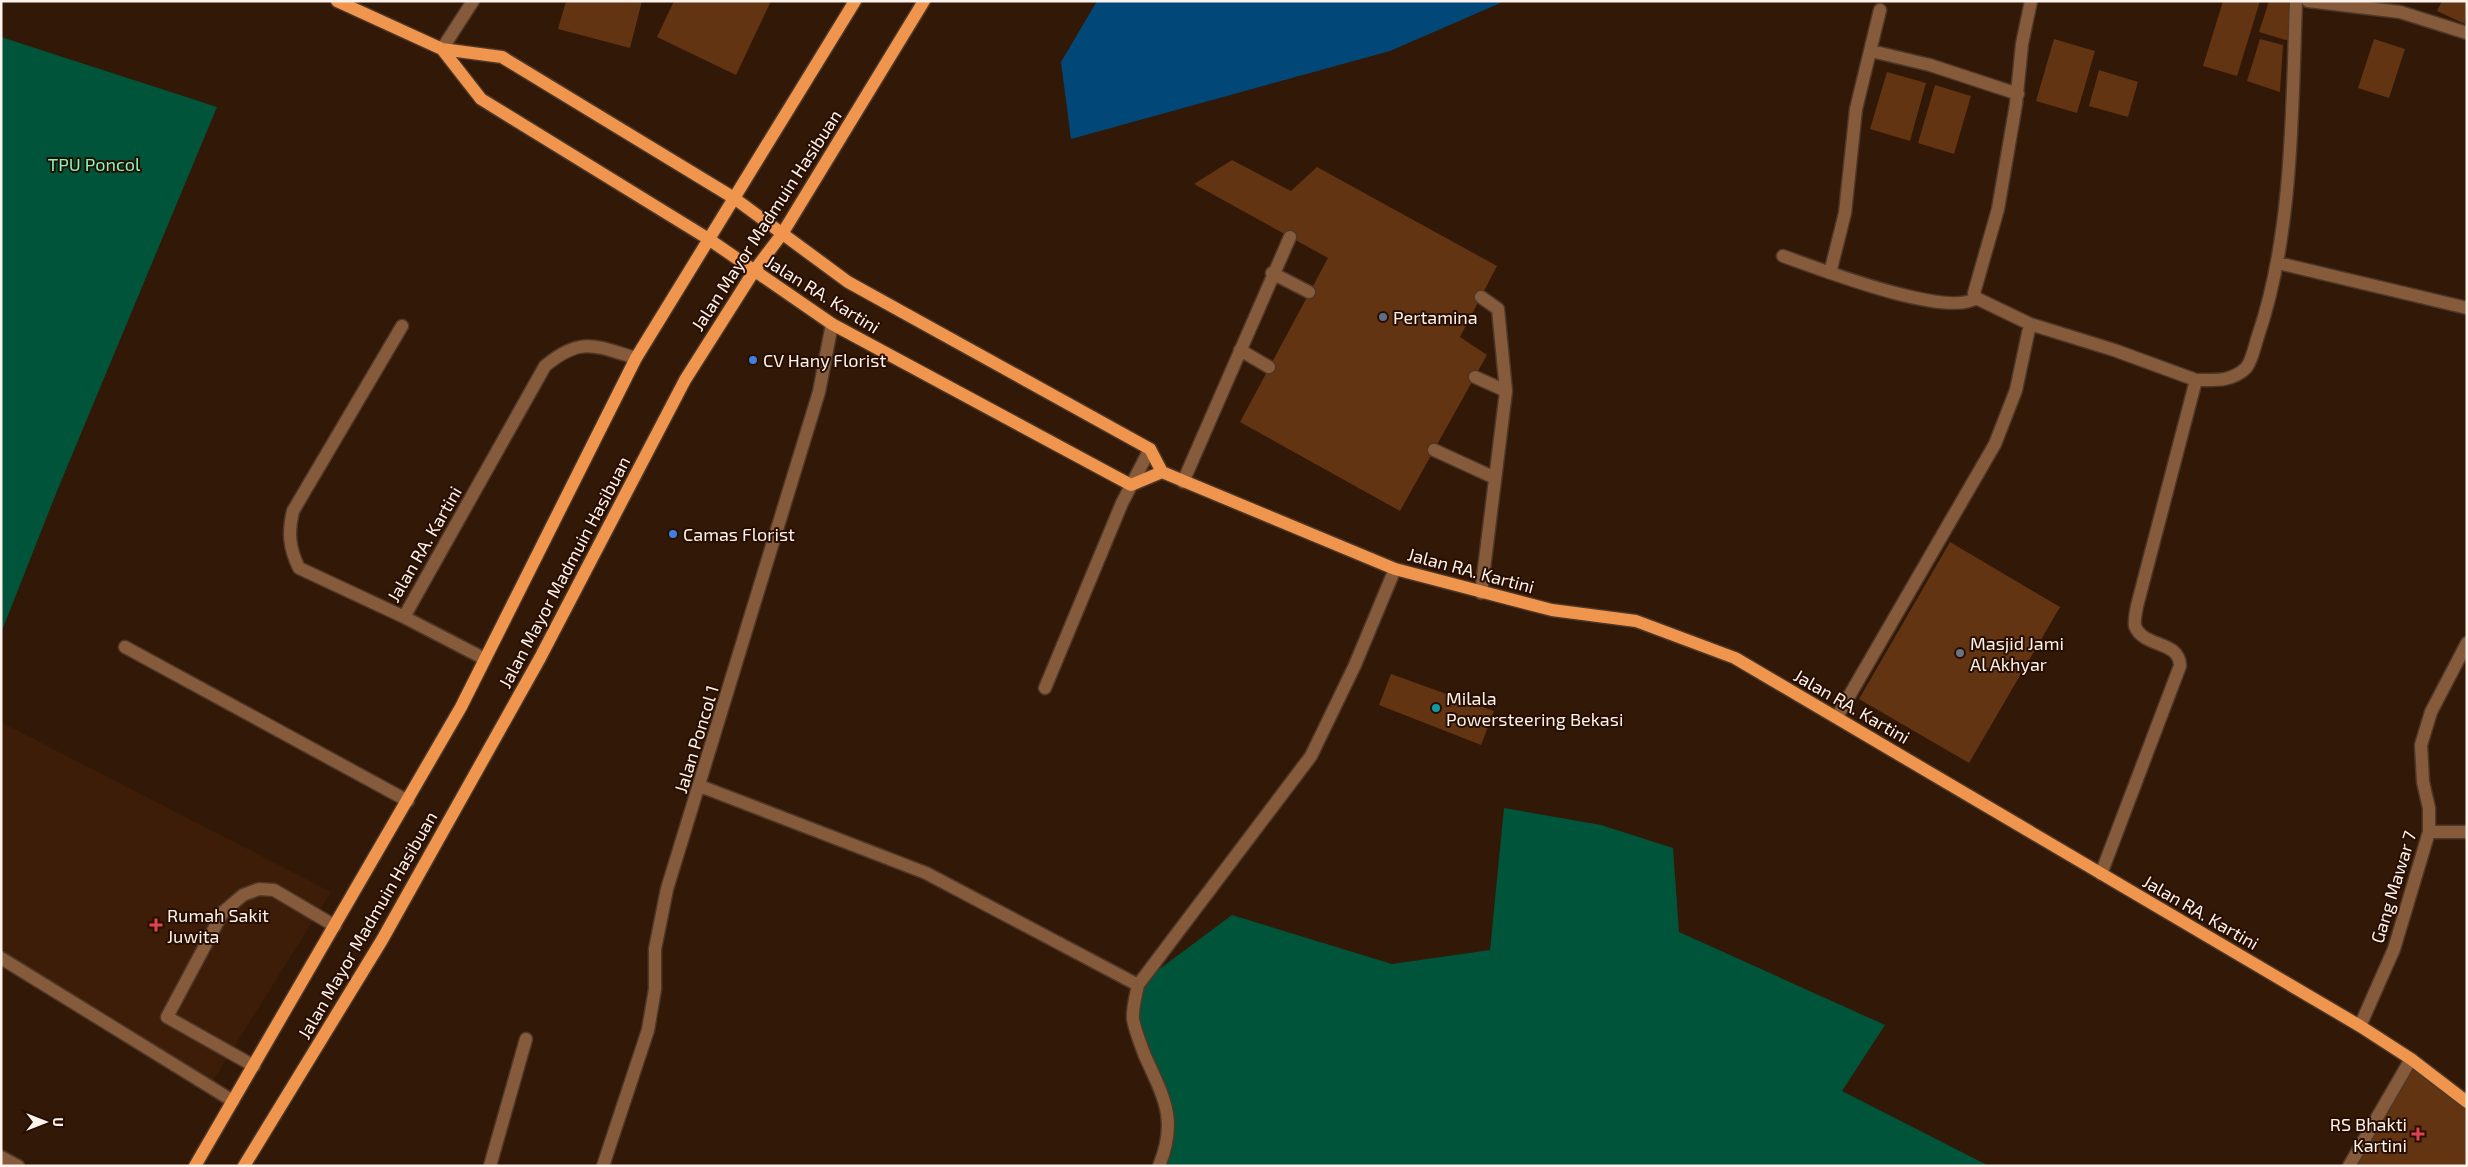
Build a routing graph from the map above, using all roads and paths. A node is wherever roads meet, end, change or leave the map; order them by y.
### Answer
1 (336, 1) edge
2 (473, 1) edge
3 (854, 1) edge
4 (924, 1) edge
5 (2031, 1) edge
6 (2296, 1) edge
7 (2308, 1) edge
8 (1880, 10) dead end
9 (2467, 33) edge
10 (442, 49) junction
11 (1871, 51) junction
12 (2018, 94) junction
13 (734, 198) junction
14 (782, 234) junction
15 (1290, 237) dead end
16 (707, 238) junction
17 (1784, 256) dead end
18 (2278, 263) junction
19 (754, 271) junction
20 (1272, 272) junction
21 (1830, 273) junction
22 (1309, 292) dead end
23 (1481, 297) dead end
24 (1976, 298) junction
25 (2467, 308) edge
26 (832, 324) junction
27 (2030, 324) junction
28 (402, 326) dead end
29 (1240, 350) junction
30 (636, 358) junction
31 (1269, 366) dead end
32 (1475, 377) dead end
33 (2196, 380) junction
34 (1506, 391) junction
35 (1150, 449) junction
36 (1434, 450) dead end
37 (1162, 472) junction
38 (1495, 478) junction
39 (1183, 482) junction
40 (1131, 485) junction
41 (1395, 569) junction
42 (1481, 593) junction
43 (404, 617) junction
44 (2467, 643) edge
45 (125, 647) dead end
46 (486, 659) junction
47 (1045, 688) dead end
48 (1837, 717) junction
49 (700, 786) junction
50 (408, 801) junction
51 (2429, 832) junction
52 (2467, 832) edge
53 (2101, 874) junction
54 (335, 926) junction
55 (1, 958) edge
56 (1138, 985) junction
57 (2360, 1026) junction
58 (526, 1039) dead end
59 (2411, 1059) junction
60 (254, 1066) junction
61 (233, 1101) junction
62 (2467, 1102) edge
63 (1, 1157) edge
64 (18, 1166) edge
65 (195, 1166) edge
66 (244, 1166) edge
67 (490, 1166) edge
68 (603, 1166) edge
69 (1159, 1166) edge
70 (2349, 1166) edge

1 - 10 main road, Jalan RA. Kartini
2 - 10 street
3 - 13 main road, Jalan Mayor Madmuin Hasibuan
4 - 14 main road, Jalan Mayor Madmuin Hasibuan
5 - 12 street
6 - 18 street
7 - 9 street
8 - 11 street
10 - 13 main road, Jalan RA. Kartini
10 - 16 main road, Jalan RA. Kartini
11 - 12 street
11 - 21 street
12 - 24 street
13 - 14 main road, Jalan RA. Kartini
13 - 16 main road, Jalan Mayor Madmuin Hasibuan
14 - 19 main road, Jalan Mayor Madmuin Hasibuan
14 - 35 main road, Jalan RA. Kartini
15 - 20 street
16 - 19 main road, Jalan RA. Kartini
16 - 30 main road, Jalan Mayor Madmuin Hasibuan
17 - 21 street
18 - 25 street
18 - 33 street
19 - 26 main road, Jalan RA. Kartini
19 - 66 main road, Jalan Mayor Madmuin Hasibuan
20 - 22 street
20 - 29 street
21 - 24 street
23 - 34 street
24 - 27 street
26 - 40 main road, Jalan RA. Kartini
26 - 49 street, Jalan Poncol 1
27 - 33 street
27 - 48 street
28 - 43 street, Jalan RA. Kartini
29 - 31 street
29 - 39 street
30 - 43 street, Jalan RA. Kartini
30 - 46 main road, Jalan Mayor Madmuin Hasibuan
32 - 34 street
33 - 53 street
34 - 38 street
35 - 37 main road
35 - 40 street
36 - 38 street
37 - 39 main road, Jalan RA. Kartini
37 - 40 main road
38 - 42 street
39 - 41 main road, Jalan RA. Kartini
40 - 47 street
41 - 42 main road, Jalan RA. Kartini
41 - 56 street
42 - 48 main road, Jalan RA. Kartini
43 - 46 street
44 - 51 street, Gang Mawar 7
45 - 50 street
46 - 50 main road, Jalan Mayor Madmuin Hasibuan
48 - 53 main road, Jalan RA. Kartini
49 - 56 street
49 - 68 street, Jalan Poncol 1
50 - 54 main road, Jalan Mayor Madmuin Hasibuan
51 - 52 street
51 - 57 street, Gang Mawar 7
53 - 57 main road, Jalan RA. Kartini
54 - 60 main road, Jalan Mayor Madmuin Hasibuan
54 - 60 street
55 - 61 street
56 - 69 street
57 - 59 main road, Jalan RA. Kartini
58 - 67 street
59 - 62 main road, Jalan RA. Kartini
59 - 70 street
60 - 61 main road, Jalan Mayor Madmuin Hasibuan
61 - 65 main road, Jalan Mayor Madmuin Hasibuan
63 - 64 street

